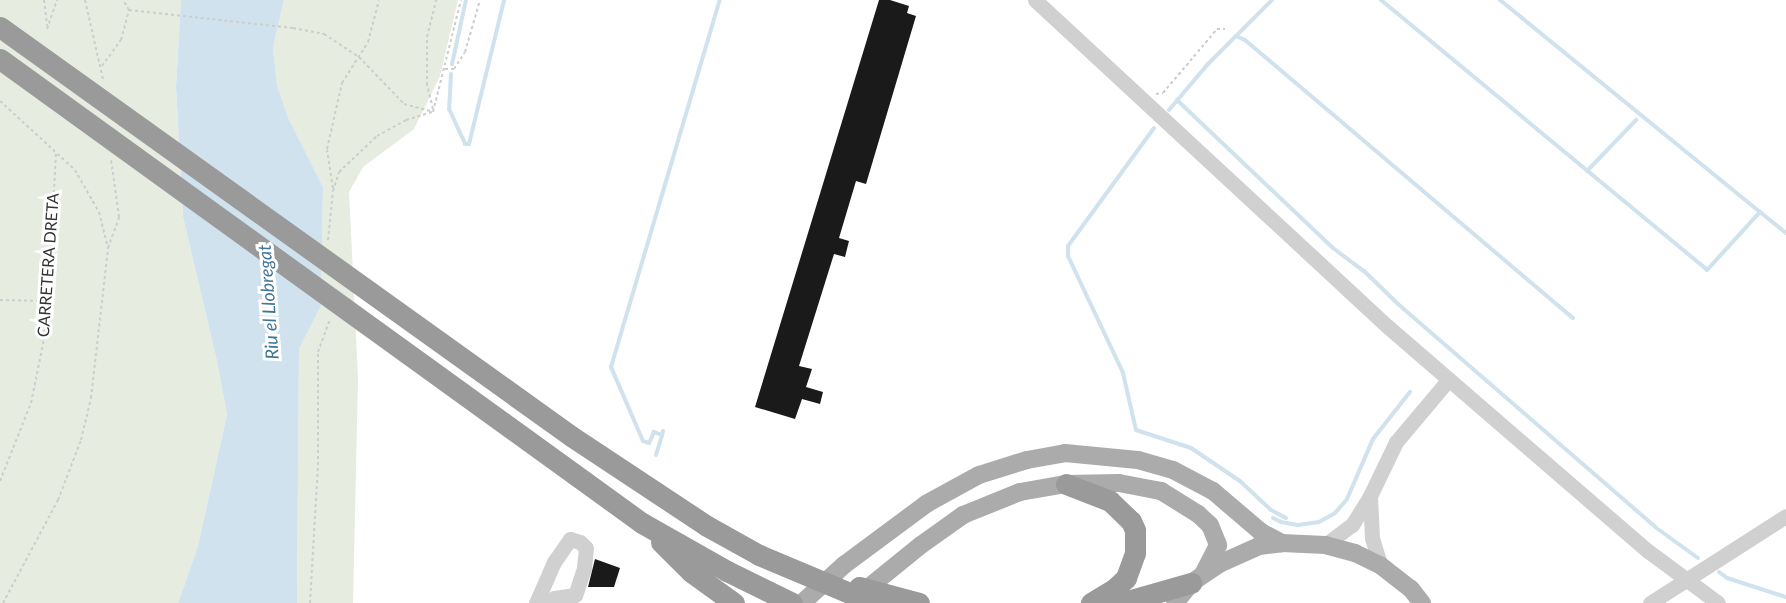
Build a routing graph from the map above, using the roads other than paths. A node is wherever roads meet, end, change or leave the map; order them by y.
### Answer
1 (1035, 0) edge
2 (0, 27) edge
3 (0, 59) edge
4 (0, 66) edge
5 (34, 84) junction
6 (1449, 379) junction
7 (1066, 484) junction
8 (1370, 496) junction
9 (1786, 516) edge
10 (642, 522) junction
11 (1282, 543) junction
12 (1325, 545) junction
13 (1380, 566) junction
14 (1197, 579) junction
15 (1686, 579) junction
16 (875, 600) edge
17 (536, 603) edge
18 (550, 603) edge
19 (734, 603) edge
20 (794, 603) edge
21 (850, 603) edge
22 (919, 603) edge
23 (1091, 603) edge
24 (1120, 603) edge
25 (1175, 603) edge
26 (1422, 603) edge
27 (1650, 603) edge
28 (1718, 603) edge

1 - 6 street
2 - 16 highway
3 - 5 highway
4 - 5 highway
5 - 10 highway
6 - 8 street
6 - 15 street
7 - 14 main road
7 - 21 main road
7 - 23 highway
8 - 12 street
8 - 13 street
9 - 15 street
10 - 19 highway
10 - 20 highway
11 - 12 main road
11 - 14 main road
11 - 20 main road
12 - 13 main road
13 - 26 main road
14 - 24 highway
14 - 25 main road
15 - 27 street
15 - 28 street
16 - 22 highway
17 - 18 street

